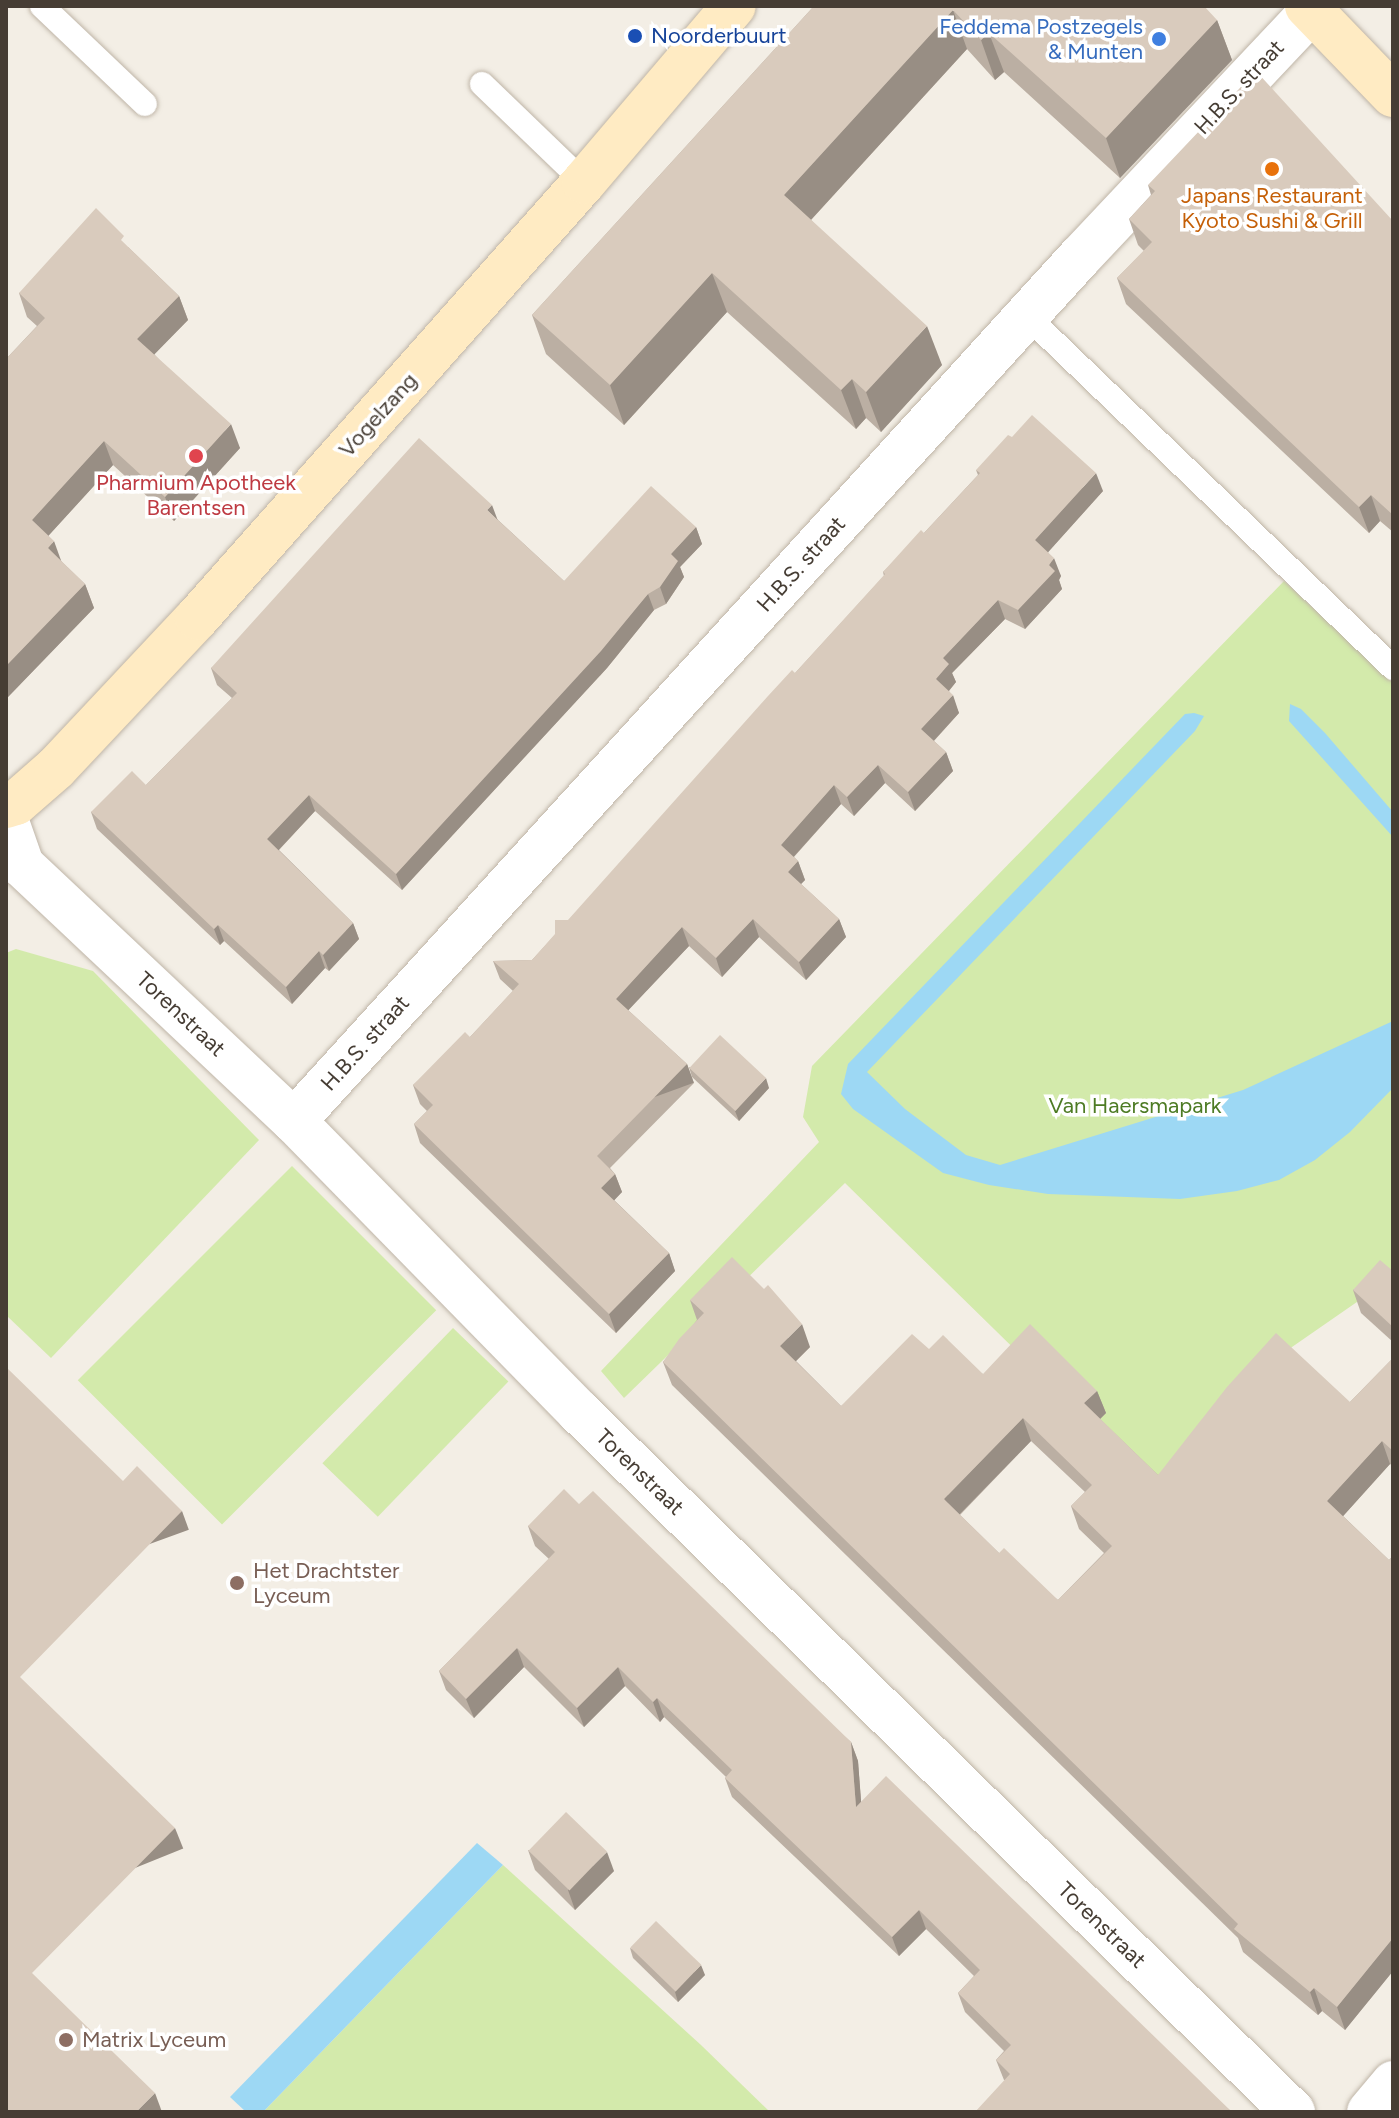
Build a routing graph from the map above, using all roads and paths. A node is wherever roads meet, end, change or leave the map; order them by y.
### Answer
1 (42, 6) edge
2 (734, 6) edge
3 (1310, 9) edge
4 (482, 84) dead end
5 (1393, 95) edge
6 (145, 104) dead end
7 (584, 182) junction
8 (1027, 316) junction
9 (1393, 668) edge
10 (6, 806) edge
11 (6, 819) edge
12 (14, 873) edge
13 (294, 1121) junction
14 (1393, 2083) edge
15 (1293, 2112) edge
16 (1369, 2112) edge

1 - 6 lane
2 - 7 street, Vogelzang
3 - 5 street
3 - 8 street, H.B.S. straat
4 - 7 lane
7 - 10 street, Vogelzang
8 - 9 lane
8 - 13 street, H.B.S. straat
11 - 12 street, Torenstraat
12 - 13 street, Torenstraat
13 - 15 street, Torenstraat
14 - 16 street

